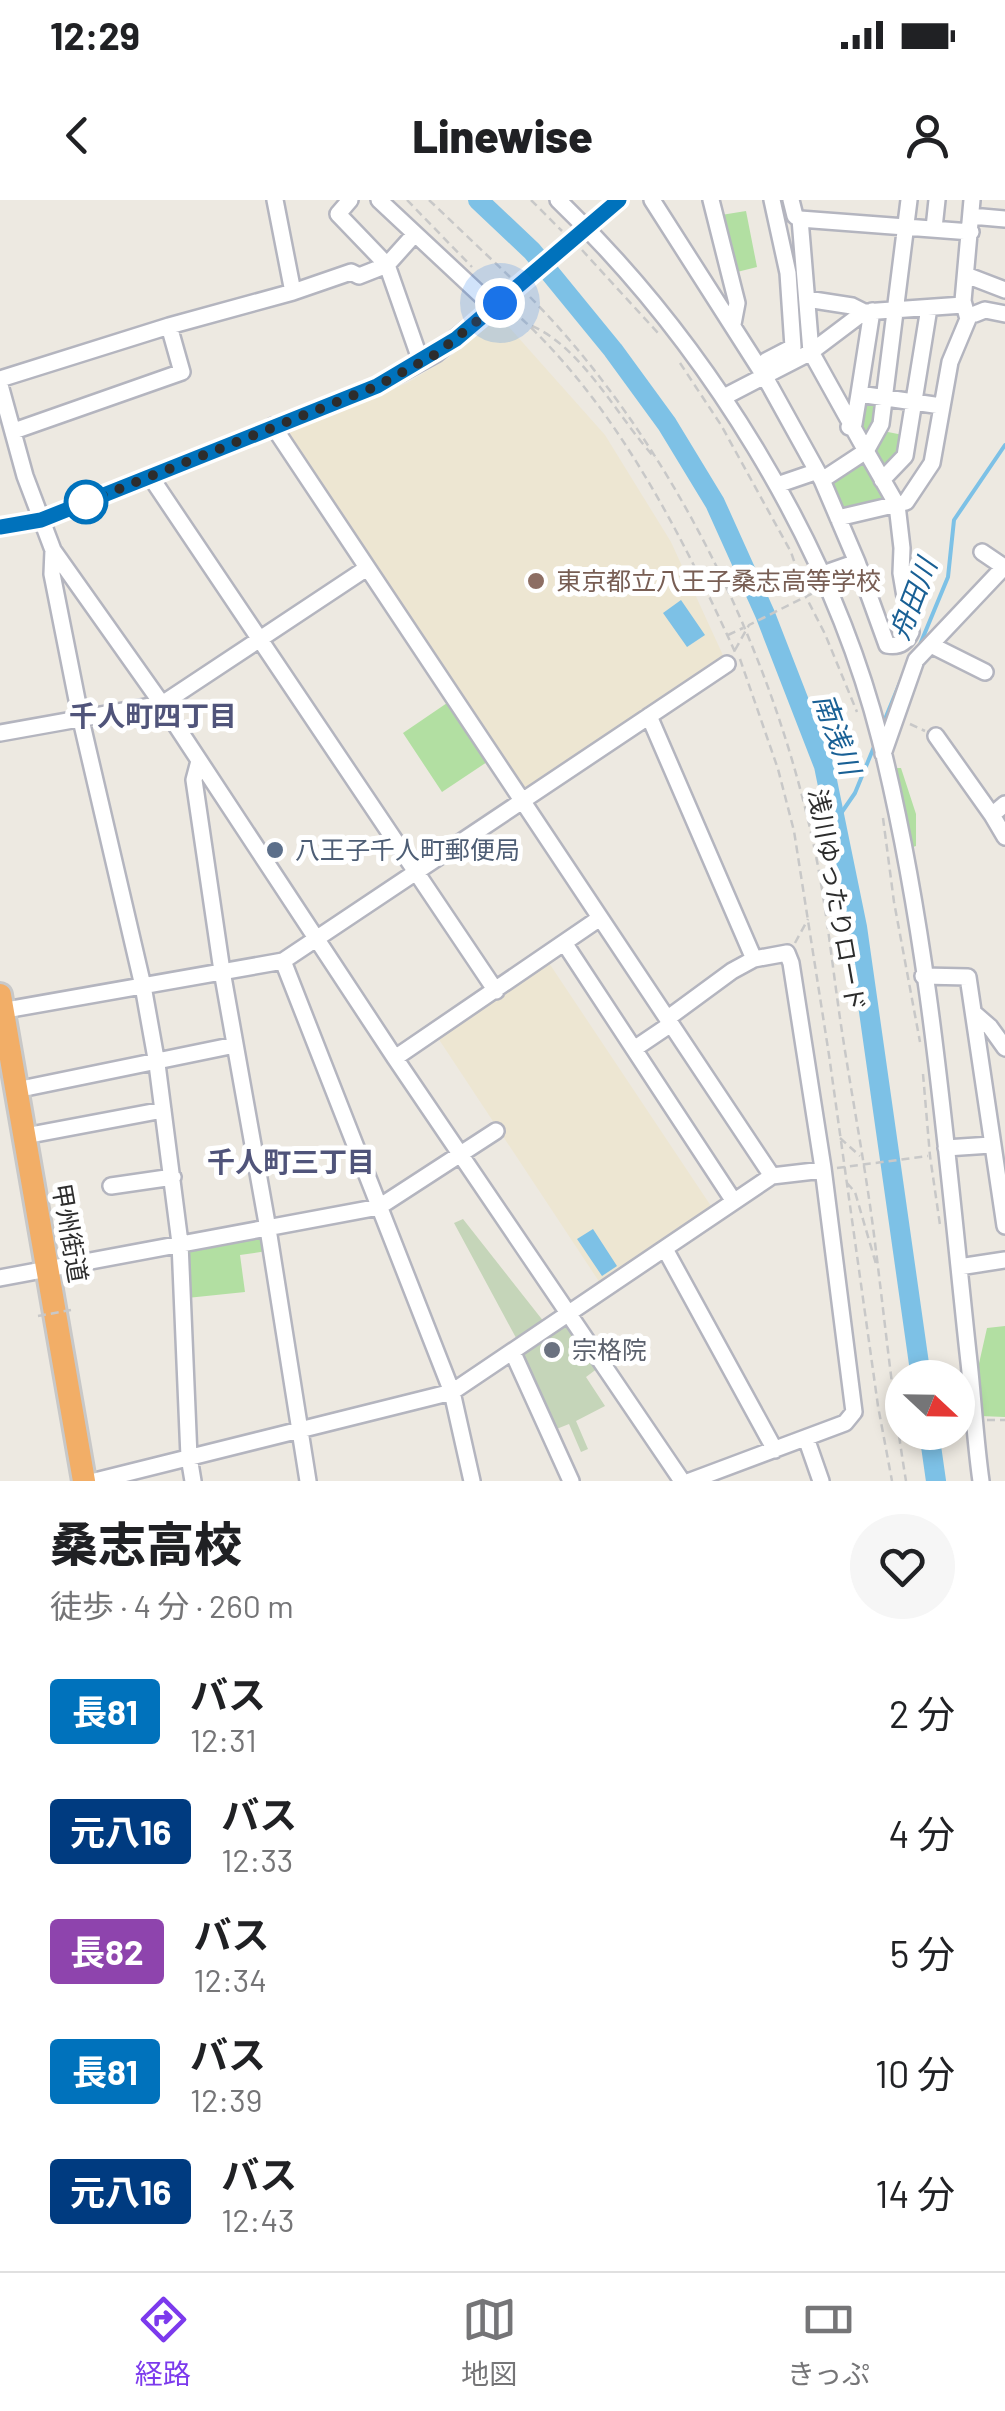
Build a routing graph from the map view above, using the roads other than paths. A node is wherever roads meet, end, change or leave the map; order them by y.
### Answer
1 (274, 200) edge
2 (350, 200) edge
3 (378, 200) edge
4 (558, 200) edge
5 (618, 200) edge
6 (652, 200) edge
7 (711, 200) edge
8 (772, 200) edge
9 (791, 200) edge
10 (909, 200) edge
11 (938, 200) edge
12 (971, 216) edge
13 (800, 219) junction
14 (1005, 219) edge
15 (907, 226) junction
16 (934, 228) junction
17 (575, 234) junction
18 (414, 236) junction
19 (386, 265) junction
20 (966, 275) junction
21 (1005, 290) edge
22 (293, 292) junction
23 (509, 294) junction
24 (807, 298) junction
25 (898, 308) junction
26 (928, 308) junction
27 (969, 310) junction
28 (868, 312) junction
29 (1005, 314) edge
30 (732, 324) junction
31 (169, 326) junction
32 (811, 352) junction
33 (421, 362) junction
34 (764, 374) junction
35 (0, 382) edge
36 (859, 394) junction
37 (724, 397) junction
38 (885, 398) junction
39 (913, 402) junction
40 (941, 406) junction
41 (273, 426) junction
42 (850, 427) junction
43 (14, 430) junction
44 (866, 451) junction
45 (150, 476) junction
46 (818, 476) junction
47 (882, 480) junction
48 (777, 485) junction
49 (897, 505) junction
50 (838, 518) junction
51 (41, 520) junction
52 (0, 527) edge
53 (53, 550) junction
54 (982, 552) dead end
55 (856, 562) junction
56 (1005, 566) edge
57 (367, 568) junction
58 (820, 576) junction
59 (262, 640) junction
60 (931, 645) junction
61 (731, 658) road end
62 (977, 674) dead end
63 (162, 704) junction
64 (648, 716) junction
65 (81, 720) junction
66 (0, 733) edge
67 (936, 736) road end
68 (882, 749) junction
69 (200, 761) junction
70 (520, 801) junction
71 (998, 809) edge
72 (1005, 837) edge
73 (414, 873) junction
74 (600, 918) junction
75 (318, 938) junction
76 (564, 944) junction
77 (754, 959) junction
78 (283, 961) junction
79 (222, 971) junction
80 (923, 976) junction
81 (143, 986) junction
82 (496, 990) junction
83 (1, 1006) edge
84 (975, 1014) junction
85 (670, 1021) junction
86 (236, 1045) junction
87 (1005, 1048) edge
88 (634, 1049) junction
89 (395, 1058) junction
90 (157, 1064) junction
91 (16, 1090) junction
92 (163, 1110) junction
93 (496, 1131) dead end
94 (25, 1136) junction
95 (946, 1148) junction
96 (996, 1153) edge
97 (460, 1155) junction
98 (823, 1170) junction
99 (772, 1176) junction
100 (172, 1177) junction
101 (111, 1186) dead end
102 (733, 1200) junction
103 (379, 1206) junction
104 (1005, 1226) edge
105 (268, 1229) junction
106 (180, 1243) junction
107 (665, 1249) junction
108 (1005, 1260) edge
109 (959, 1267) junction
110 (49, 1269) junction
111 (0, 1278) edge
112 (568, 1312) junction
113 (513, 1353) junction
114 (452, 1392) junction
115 (299, 1430) junction
116 (806, 1438) junction
117 (775, 1450) junction
118 (188, 1457) junction
119 (84, 1481) edge
120 (95, 1481) edge
121 (193, 1481) edge
122 (308, 1481) edge
123 (472, 1481) edge
124 (571, 1481) edge
125 (682, 1481) edge
126 (690, 1481) edge
127 (821, 1481) edge
128 (981, 1481) edge

1 - 22 street
2 - 19 street
3 - 18 street
4 - 17 street
5 - 17 street
6 - 30 street
7 - 30 street
8 - 34 street
9 - 13 street
10 - 15 street
11 - 16 street
12 - 14 street
12 - 16 street
12 - 20 street
13 - 15 street
13 - 24 street
15 - 16 street
15 - 25 street
17 - 23 street, bridge
17 - 37 street
18 - 19 street
18 - 23 street
19 - 22 street
19 - 33 street
20 - 21 street
20 - 27 street
22 - 31 street
23 - 33 street
24 - 28 street
24 - 32 street
25 - 26 street
25 - 28 street
25 - 38 street
26 - 27 street
26 - 39 street
27 - 29 street
27 - 40 street
28 - 32 street
28 - 36 street
30 - 34 street
31 - 35 street
31 - 43 street
32 - 34 street
32 - 42 street
33 - 41 street
34 - 37 street
34 - 46 street
35 - 43 street
36 - 38 street
36 - 42 street
37 - 48 street
38 - 39 street
38 - 44 street
39 - 40 street
39 - 47 street
40 - 49 street
41 - 45 street
41 - 57 street
42 - 44 street
43 - 51 street
44 - 46 street
44 - 47 street
45 - 51 street
45 - 59 street
46 - 48 street
46 - 50 street
47 - 49 street
48 - 58 street
49 - 50 street
49 - 55 street
50 - 55 street
51 - 52 street
51 - 53 street
53 - 63 street
53 - 65 street
54 - 56 street
55 - 58 street
56 - 60 street
57 - 59 street
57 - 70 street
58 - 68 street
59 - 63 street
59 - 73 street
60 - 62 street
60 - 68 street
61 - 64 street
63 - 65 street
63 - 69 street
64 - 70 street
64 - 77 street
65 - 66 street
65 - 81 street
67 - 71 street
68 - 80 street
69 - 75 street
69 - 79 street
70 - 73 street
70 - 74 street
71 - 72 street
73 - 75 street
73 - 82 street
74 - 76 street
74 - 85 street
75 - 78 street
75 - 89 street
76 - 82 street
76 - 88 street
77 - 85 street
77 - 98 street
78 - 79 street
78 - 103 street
79 - 81 street
79 - 86 street
80 - 84 street
80 - 95 street
81 - 83 street
81 - 90 street
82 - 89 street
83 - 91 highway, 甲州街道
84 - 87 street
84 - 96 street
85 - 88 street
85 - 99 street
86 - 90 street
86 - 105 street
88 - 102 street
89 - 97 street
90 - 91 street
90 - 92 street
91 - 94 highway, 甲州街道
92 - 94 street
92 - 100 street
93 - 97 street
94 - 110 highway, 甲州街道
95 - 96 street
95 - 109 street
96 - 104 street
97 - 103 street
97 - 112 street
98 - 99 street
98 - 116 street
99 - 102 street
100 - 101 street
100 - 106 street
102 - 107 street
103 - 105 street
103 - 114 street
105 - 106 street
105 - 115 street
106 - 110 street
106 - 118 street
107 - 112 street
107 - 117 street
108 - 109 street
109 - 128 street
110 - 111 street
110 - 119 highway, 甲州街道
112 - 113 street
112 - 125 street
113 - 114 street
113 - 124 street
114 - 115 street
114 - 123 street
115 - 118 street
115 - 122 street
116 - 117 street
116 - 127 street
117 - 126 street
118 - 120 street
118 - 121 street

